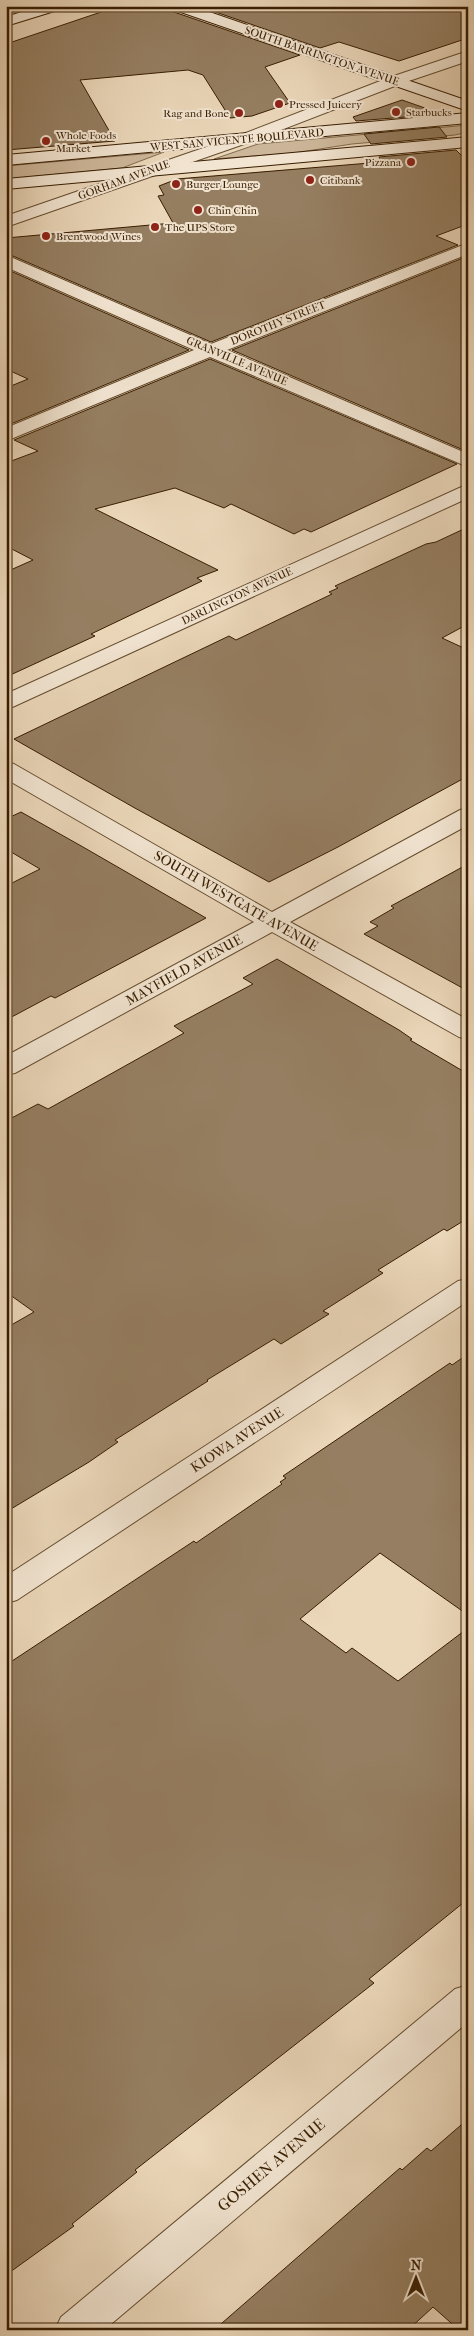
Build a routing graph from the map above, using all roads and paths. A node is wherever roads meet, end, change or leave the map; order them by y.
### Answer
1 (56, 6) edge
2 (177, 6) edge
3 (6, 22) edge
4 (468, 56) edge
5 (394, 81) junction
6 (468, 106) edge
7 (468, 118) edge
8 (468, 135) edge
9 (244, 139) junction
10 (468, 142) edge
11 (6, 160) edge
12 (267, 161) junction
13 (145, 172) junction
14 (6, 184) edge
15 (6, 222) edge
16 (468, 248) edge
17 (6, 260) edge
18 (211, 350) junction
19 (6, 435) edge
20 (468, 461) edge
21 (468, 490) edge
22 (6, 703) edge
23 (6, 769) edge
24 (468, 815) edge
25 (272, 922) junction
26 (468, 1031) edge
27 (6, 1067) edge
28 (468, 1288) edge
29 (6, 1592) edge
30 (468, 2000) edge
31 (75, 2330) edge

1 - 3 street
2 - 5 street, SOUTH BARRINGTON AVENUE
4 - 5 street, GORHAM AVENUE
5 - 6 street, SOUTH BARRINGTON AVENUE
5 - 9 street, GORHAM AVENUE
7 - 9 street, WEST SAN VICENTE BOULEVARD
8 - 12 street
9 - 11 street, WEST SAN VICENTE BOULEVARD
9 - 13 street, GORHAM AVENUE
10 - 12 street, WEST SAN VICENTE BOULEVARD
12 - 13 street, WEST SAN VICENTE BOULEVARD
13 - 14 street, WEST SAN VICENTE BOULEVARD
13 - 15 street, GORHAM AVENUE
16 - 18 street, DOROTHY STREET
17 - 18 street, GRANVILLE AVENUE
18 - 19 street, DOROTHY STREET
18 - 20 street, GRANVILLE AVENUE
21 - 22 street, DARLINGTON AVENUE
23 - 25 street, SOUTH WESTGATE AVENUE
24 - 25 street, MAYFIELD AVENUE
25 - 26 street, SOUTH WESTGATE AVENUE
25 - 27 street, MAYFIELD AVENUE
28 - 29 street, KIOWA AVENUE
30 - 31 street, GOSHEN AVENUE

